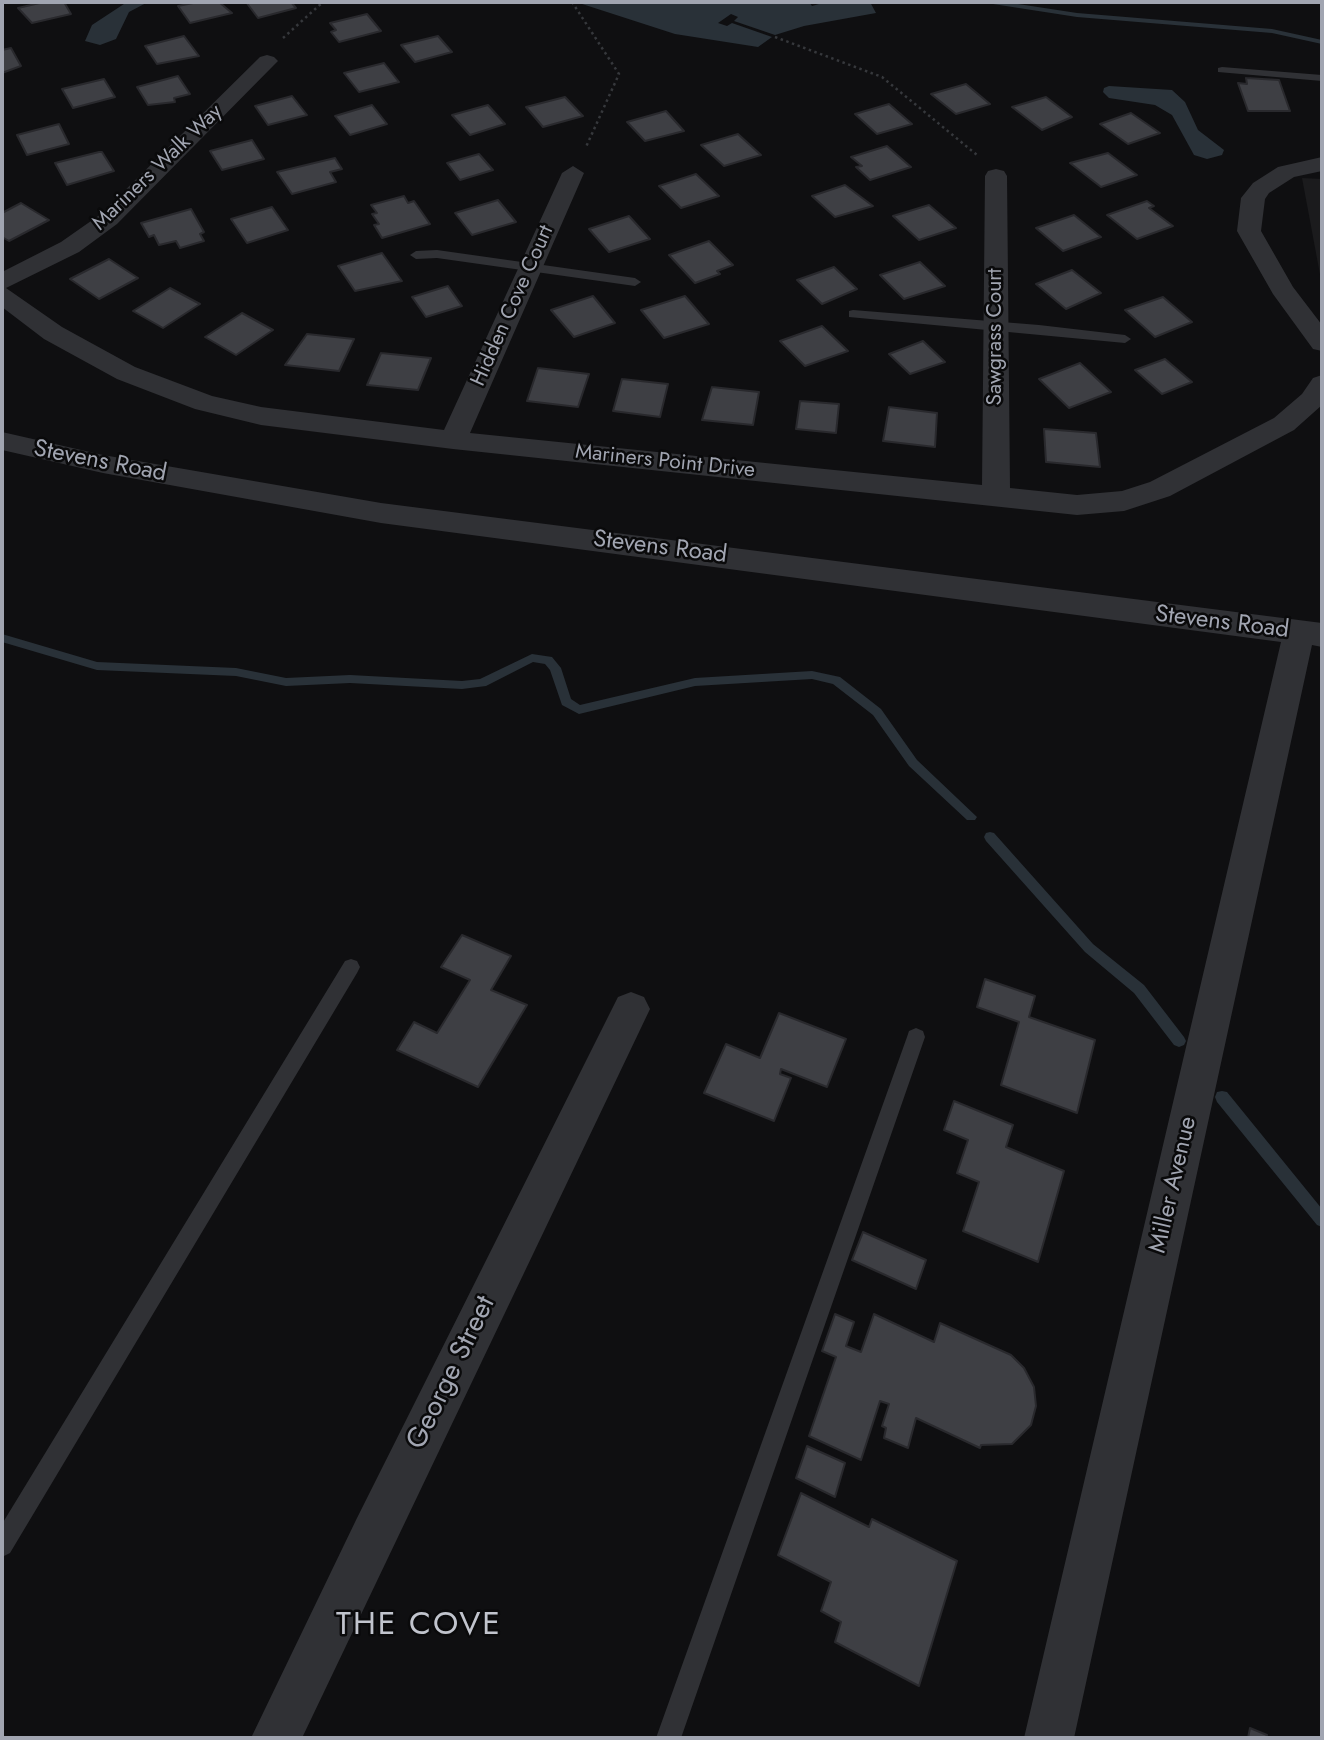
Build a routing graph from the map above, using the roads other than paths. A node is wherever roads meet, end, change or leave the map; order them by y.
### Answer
1 (267, 61) road end
2 (1222, 70) dead end
3 (1322, 78) edge
4 (1322, 164) edge
5 (573, 173) road end
6 (996, 176) road end
7 (416, 255) dead end
8 (530, 267) junction
9 (2, 282) edge
10 (635, 282) dead end
11 (2, 295) edge
12 (853, 313) dead end
13 (996, 325) junction
14 (1125, 340) dead end
15 (1322, 343) edge
16 (1322, 384) edge
17 (453, 440) junction
18 (2, 441) edge
19 (996, 497) junction
20 (1311, 633) edge
21 (351, 967) dead end
22 (631, 1009) dead end
23 (916, 1037) dead end
24 (2, 1545) edge
25 (276, 1738) edge
26 (668, 1738) edge
27 (1049, 1738) edge

1 - 9 street, Mariners Walk Way
2 - 3 lane
4 - 15 street
5 - 8 street, Hidden Cove Court
6 - 13 street, Sawgrass Court
7 - 8 lane
8 - 10 lane
8 - 17 street, Hidden Cove Court
11 - 17 street, Mariners Point Drive
12 - 13 lane
13 - 14 lane
13 - 19 street, Sawgrass Court
16 - 19 street, Mariners Point Drive
17 - 19 street, Mariners Point Drive
18 - 20 street, Stevens Road
20 - 27 street, Miller Avenue
21 - 24 lane
22 - 25 street, George Street
23 - 26 lane

